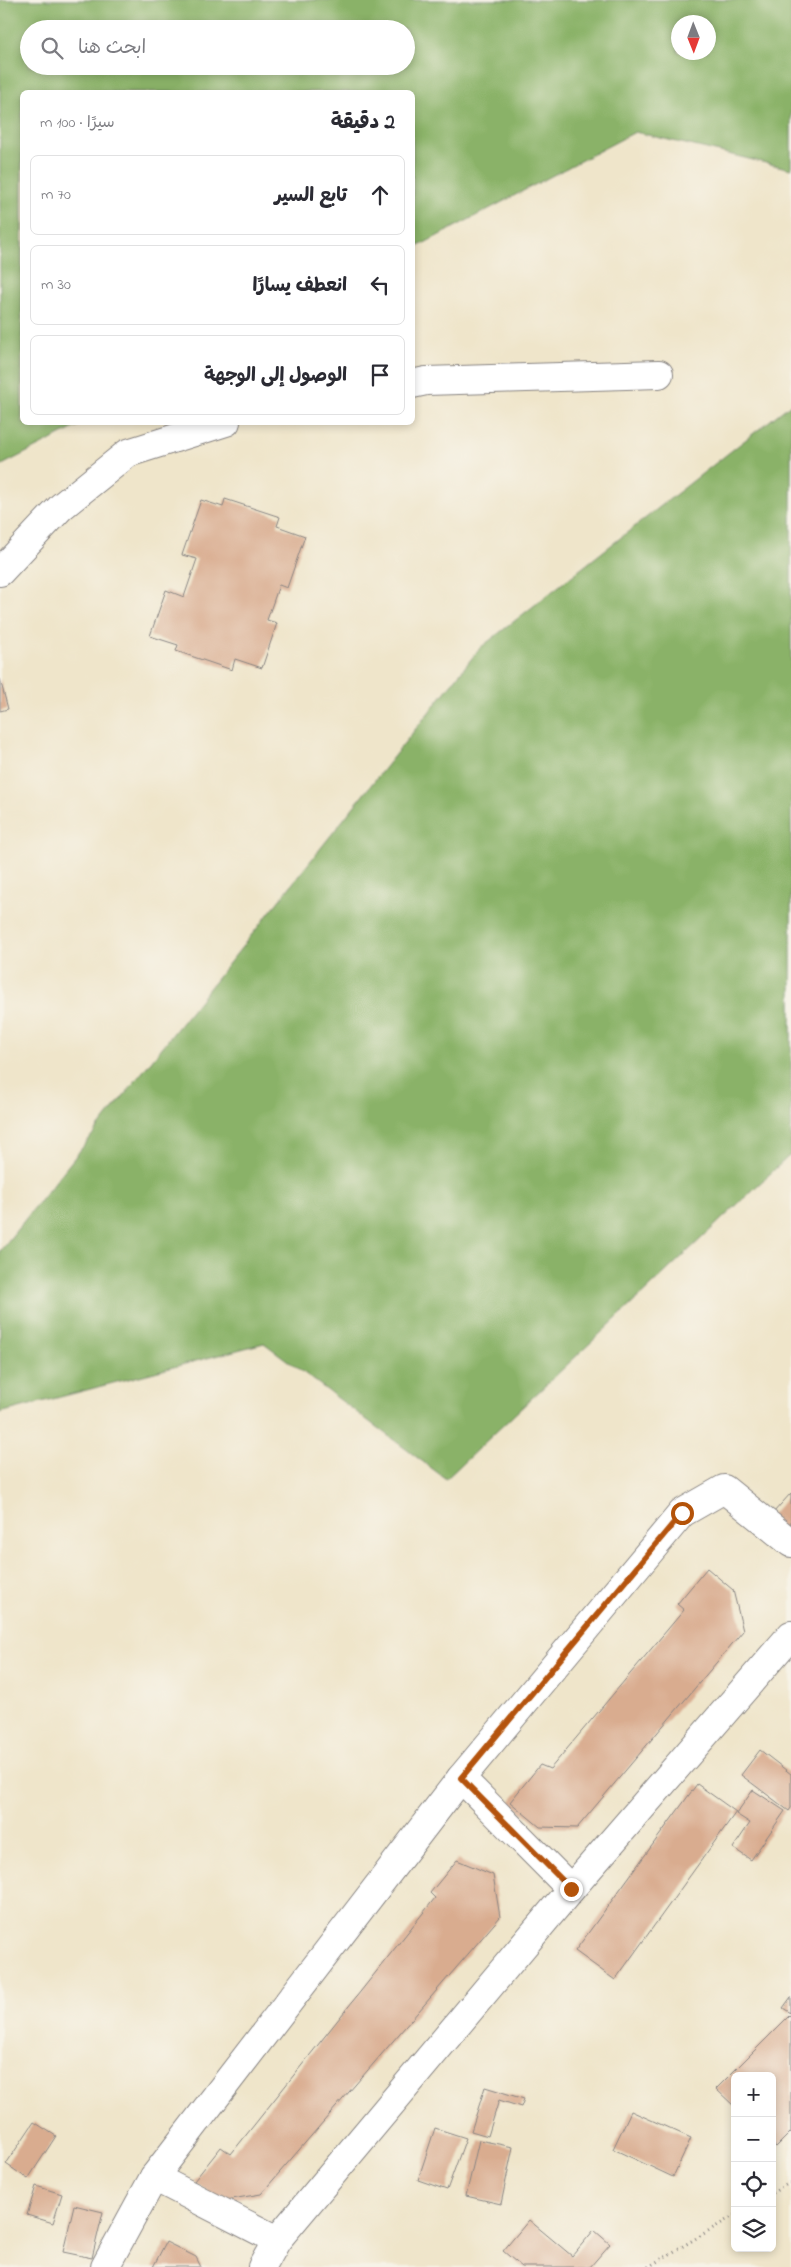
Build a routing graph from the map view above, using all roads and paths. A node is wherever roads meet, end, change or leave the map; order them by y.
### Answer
1 (659, 374) dead end
2 (415, 383) edge
3 (217, 425) edge
4 (0, 572) edge
5 (791, 1543) edge
6 (791, 1635) edge
7 (461, 1778) junction
8 (571, 1889) junction
9 (154, 2176) junction
10 (791, 2182) edge
11 (776, 2191) edge
12 (731, 2217) edge
13 (277, 2240) junction
14 (105, 2267) edge
15 (262, 2267) edge
16 (648, 2267) edge

1 - 2 street
3 - 4 street
5 - 7 street
6 - 8 street
7 - 8 street
7 - 9 street
8 - 13 street
9 - 13 street
9 - 14 street
10 - 11 path
12 - 16 path
13 - 15 street

